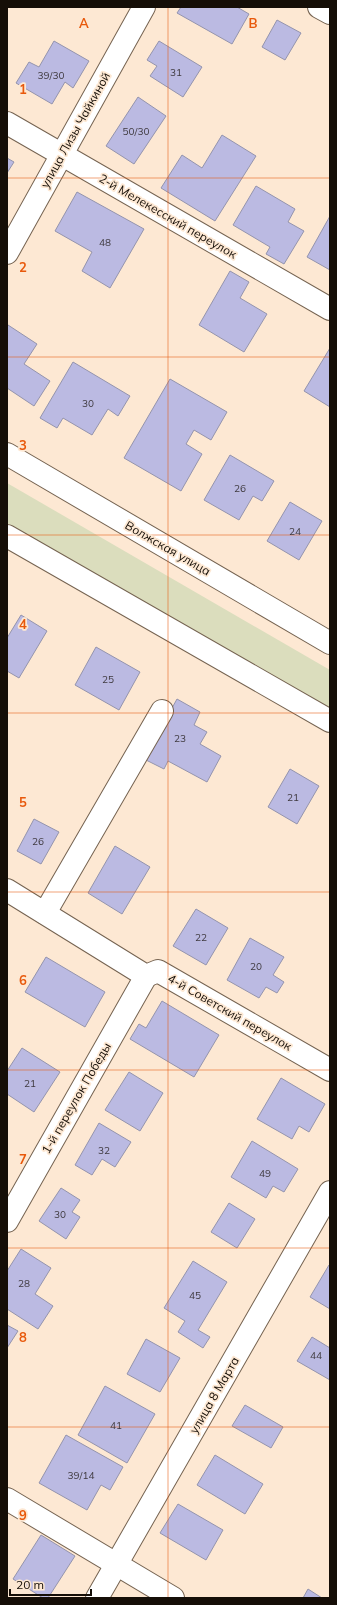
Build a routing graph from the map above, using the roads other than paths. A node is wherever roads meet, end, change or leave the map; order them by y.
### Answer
1 (144, 7) edge
2 (319, 7) edge
3 (330, 13) edge
4 (7, 123) edge
5 (62, 155) junction
6 (7, 253) edge
7 (330, 309) edge
8 (7, 454) edge
9 (7, 536) edge
10 (330, 643) edge
11 (162, 711) dead end
12 (330, 721) edge
13 (7, 890) edge
14 (46, 913) junction
15 (146, 976) junction
16 (330, 1070) edge
17 (330, 1192) edge
18 (7, 1220) edge
19 (7, 1499) edge
20 (116, 1565) junction
21 (97, 1598) edge
22 (173, 1598) edge

1 - 5 street, улица Лизы Чайкиной
2 - 3 street
4 - 5 street, 2-й Мелекесский переулок
5 - 6 street, улица Лизы Чайкиной
5 - 7 street, 2-й Мелекесский переулок
8 - 10 street, Волжская улица
9 - 12 street
11 - 14 street
13 - 14 street
14 - 15 street
15 - 16 street, 4-й Советский переулок
15 - 18 street, 1-й переулок Победы
17 - 20 street, улица 8 Марта
19 - 20 street
20 - 21 street, улица 8 Марта
20 - 22 street

